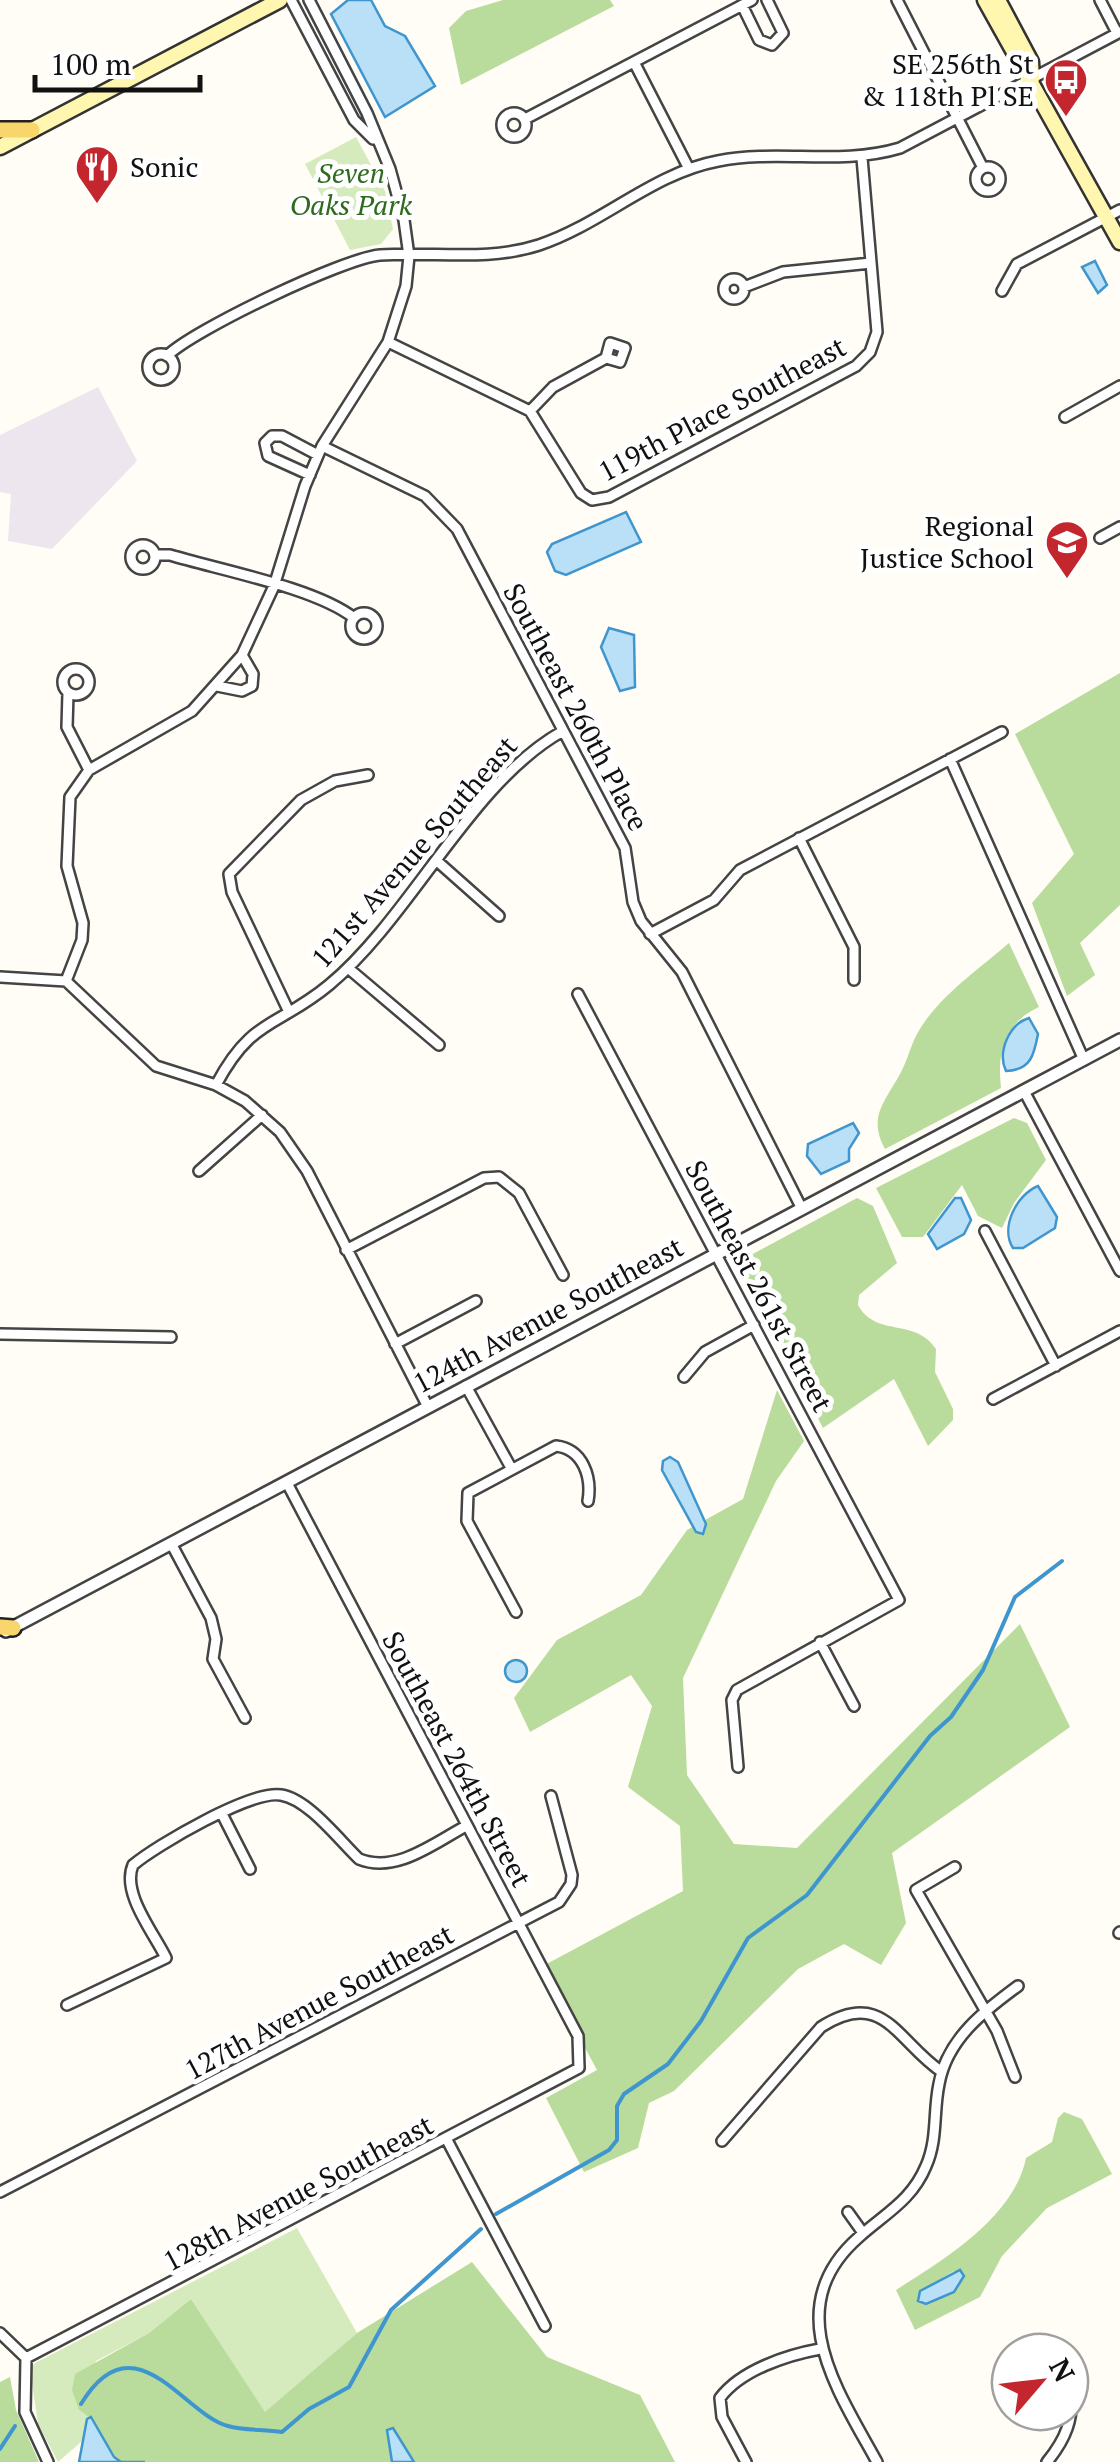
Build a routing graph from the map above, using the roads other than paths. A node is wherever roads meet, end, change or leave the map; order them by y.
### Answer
1 (280, 0) edge
2 (291, 0) edge
3 (309, 0) edge
4 (767, 0) edge
5 (897, 0) edge
6 (985, 0) edge
7 (998, 0) edge
8 (1100, 0) edge
9 (747, 2) edge
10 (1119, 32) edge
11 (634, 62) junction
12 (1032, 80) junction
13 (524, 119) dead end
14 (958, 120) junction
15 (0, 130) edge
16 (32, 130) junction
17 (375, 140) junction
18 (0, 147) edge
19 (862, 158) junction
20 (688, 168) junction
21 (982, 168) dead end
22 (1113, 214) edge
23 (1120, 242) edge
24 (409, 256) junction
25 (871, 263) junction
26 (744, 287) dead end
27 (1002, 292) dead end
28 (388, 342) junction
29 (167, 356) dead end
30 (606, 358) dead end
31 (1120, 386) edge
32 (530, 411) junction
33 (1065, 418) dead end
34 (320, 451) junction
35 (310, 474) junction
36 (1120, 527) edge
37 (1100, 538) dead end
38 (155, 556) dead end
39 (274, 586) junction
40 (354, 618) dead end
41 (242, 654) junction
42 (217, 686) junction
43 (68, 694) dead end
44 (563, 731) junction
45 (1002, 732) dead end
46 (950, 759) junction
47 (89, 770) junction
48 (368, 775) dead end
49 (799, 838) junction
50 (437, 861) junction
51 (498, 916) dead end
52 (650, 934) junction
53 (348, 968) junction
54 (0, 977) edge
55 (66, 980) junction
56 (854, 980) dead end
57 (578, 994) dead end
58 (288, 1012) junction
59 (1120, 1040) edge
60 (439, 1045) dead end
61 (1084, 1060) junction
62 (216, 1086) junction
63 (1024, 1091) junction
64 (262, 1115) junction
65 (199, 1171) dead end
66 (802, 1209) junction
67 (985, 1231) dead end
68 (346, 1250) junction
69 (717, 1254) junction
70 (1120, 1270) edge
71 (563, 1275) dead end
72 (476, 1301) dead end
73 (754, 1325) junction
74 (1120, 1332) edge
75 (0, 1334) edge
76 (171, 1336) dead end
77 (395, 1344) junction
78 (1056, 1366) junction
79 (684, 1377) dead end
80 (466, 1386) junction
81 (993, 1400) dead end
82 (428, 1407) junction
83 (510, 1466) junction
84 (287, 1483) junction
85 (588, 1501) dead end
86 (172, 1545) junction
87 (516, 1612) dead end
88 (4, 1630) edge
89 (820, 1642) junction
90 (854, 1706) dead end
91 (244, 1718) dead end
92 (738, 1767) dead end
93 (551, 1796) dead end
94 (222, 1814) junction
95 (466, 1826) junction
96 (955, 1867) dead end
97 (250, 1869) dead end
98 (517, 1923) junction
99 (1018, 1986) dead end
100 (67, 2005) dead end
101 (982, 2011) junction
102 (582, 2057) joint
103 (942, 2072) junction
104 (1015, 2077) dead end
105 (447, 2140) junction
106 (722, 2141) dead end
107 (0, 2192) edge
108 (848, 2212) dead end
109 (863, 2233) junction
110 (545, 2326) dead end
111 (0, 2333) edge
112 (820, 2348) junction
113 (26, 2358) junction
114 (1066, 2432) edge
115 (48, 2462) edge
116 (746, 2462) edge
117 (877, 2462) edge
118 (1047, 2462) edge

1 - 16 main road
2 - 17 street
3 - 17 street
4 - 9 street
5 - 14 street
6 - 12 main road
7 - 12 main road
8 - 10 street
9 - 11 street
10 - 12 street
11 - 13 street
11 - 20 street
12 - 14 street
12 - 22 main road
14 - 19 street
14 - 21 street
15 - 16 main road
16 - 18 main road
17 - 24 street
19 - 20 street
19 - 25 street
20 - 24 street
22 - 23 main road
22 - 27 street
24 - 28 street
24 - 29 street
25 - 26 street
25 - 32 street, 119th Place Southeast
28 - 32 street
28 - 34 street
30 - 32 street
31 - 33 street
34 - 35 street
34 - 35 street, Southeast 260th Place
34 - 44 street, Southeast 260th Place
35 - 39 street
36 - 37 street
38 - 39 street
39 - 40 street
39 - 41 street
41 - 42 street
41 - 42 street
42 - 47 street
43 - 47 street
44 - 50 street, 121st Avenue Southeast
44 - 52 street, Southeast 260th Place
45 - 46 street
46 - 49 street
46 - 61 street
47 - 55 street
48 - 58 street
49 - 52 street
49 - 56 street
50 - 51 street
50 - 53 street, 121st Avenue Southeast
52 - 66 street, Southeast 260th Place
53 - 58 street, 121st Avenue Southeast
53 - 60 street
54 - 55 street
55 - 62 street
57 - 69 street, Southeast 261st Street
58 - 62 street, 121st Avenue Southeast
59 - 61 street, 124th Avenue Southeast
61 - 63 street, 124th Avenue Southeast
62 - 64 street
63 - 66 street, 124th Avenue Southeast
63 - 70 street
64 - 65 street
64 - 68 street
66 - 69 street, 124th Avenue Southeast
67 - 78 street
68 - 71 street
68 - 77 street
69 - 73 street, Southeast 261st Street
69 - 80 street, 124th Avenue Southeast
72 - 77 street
73 - 79 street
73 - 89 street, Southeast 261st Street
74 - 78 street
75 - 76 street
77 - 82 street
78 - 81 street
80 - 82 street, 124th Avenue Southeast
80 - 83 street
82 - 84 street, 124th Avenue Southeast
83 - 85 street
83 - 87 street
84 - 86 street, 124th Avenue Southeast
84 - 95 street, Southeast 264th Street
86 - 88 street, 124th Avenue Southeast
86 - 91 street
89 - 90 street
89 - 92 street
93 - 98 street, 127th Avenue Southeast
94 - 95 street
94 - 97 street
94 - 100 street
95 - 98 street, Southeast 264th Street
96 - 101 street
98 - 102 street, Southeast 264th Street
98 - 107 street, 127th Avenue Southeast
99 - 101 street
101 - 103 street
101 - 104 street
102 - 105 street, 128th Avenue Southeast
103 - 106 street
103 - 109 street
105 - 110 street
105 - 113 street, 128th Avenue Southeast
108 - 109 street
109 - 112 street
111 - 113 street
112 - 116 street
112 - 117 street
113 - 115 street
114 - 118 street

